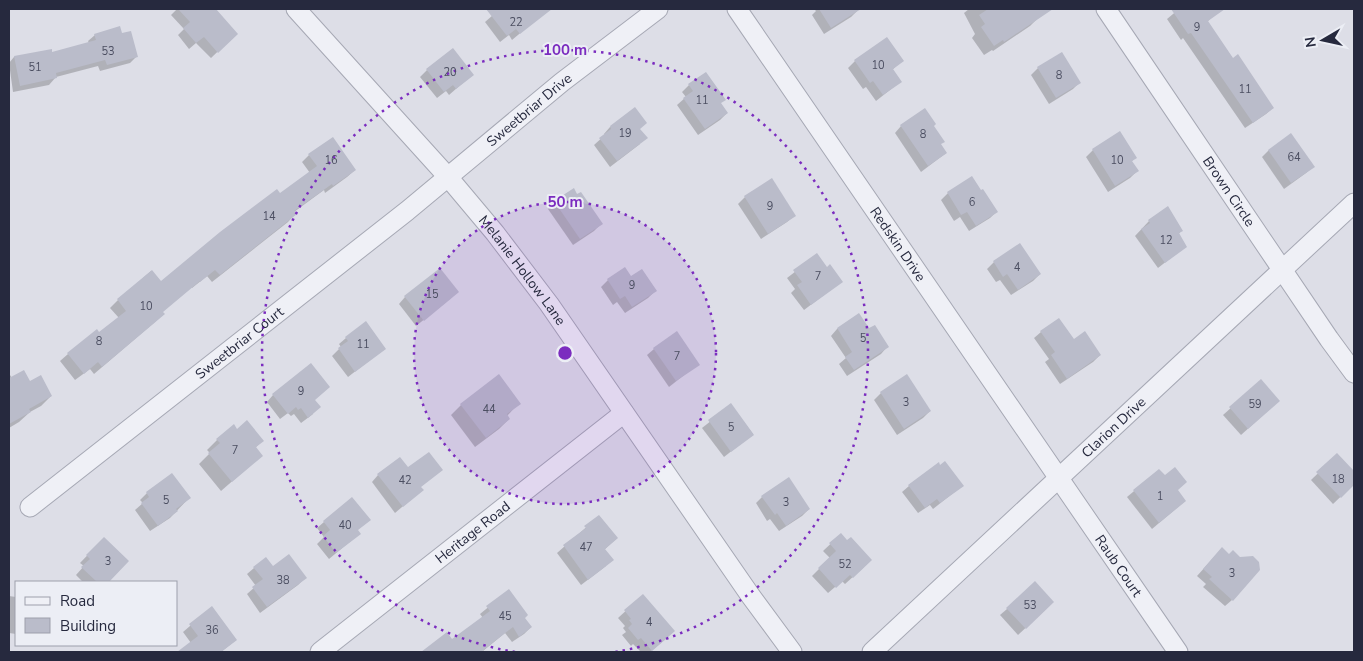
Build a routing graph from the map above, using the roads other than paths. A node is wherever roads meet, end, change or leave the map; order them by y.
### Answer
1 (296, 9) edge
2 (658, 9) edge
3 (737, 9) edge
4 (1106, 9) edge
5 (448, 177) junction
6 (1354, 203) edge
7 (1282, 270) junction
8 (1354, 372) edge
9 (624, 413) junction
10 (1060, 479) junction
11 (30, 507) dead end
12 (320, 652) edge
13 (792, 652) edge
14 (872, 652) edge
15 (1178, 652) edge

1 - 5 street, Melanie Hollow Lane
2 - 5 street, Sweetbriar Drive
3 - 10 street, Redskin Drive
4 - 7 street, Brown Circle
5 - 9 street, Melanie Hollow Lane
5 - 11 street, Sweetbriar Court
6 - 7 street, Clarion Drive
7 - 8 street, Brown Circle
7 - 10 street, Clarion Drive
9 - 12 street, Heritage Road
9 - 13 street, Melanie Hollow Lane
10 - 14 street, Clarion Drive
10 - 15 street, Raub Court

